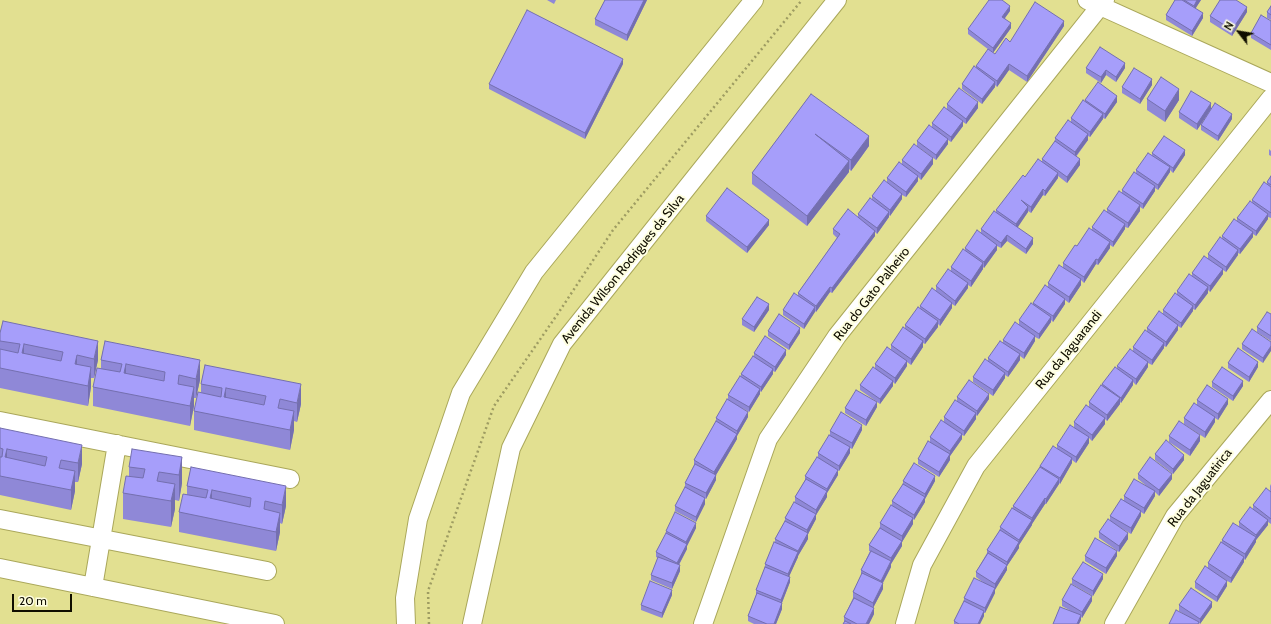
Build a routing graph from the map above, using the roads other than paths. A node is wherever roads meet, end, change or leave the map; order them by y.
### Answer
1 (754, 0) edge
2 (838, 0) edge
3 (1097, 2) edge
4 (1271, 83) edge
5 (1271, 98) edge
6 (1271, 400) edge
7 (0, 421) edge
8 (117, 444) junction
9 (290, 479) dead end
10 (0, 519) edge
11 (101, 539) junction
12 (0, 568) edge
13 (267, 571) dead end
14 (93, 587) junction
15 (275, 624) edge
16 (406, 624) edge
17 (472, 624) edge
18 (703, 624) edge
19 (905, 624) edge
20 (1114, 624) edge

1 - 16 street
2 - 17 street, Avenida Wilson Rodrigues da Silva
3 - 4 street
3 - 18 street, Rua do Gato Palheiro
5 - 19 street, Rua da Jaguarandi
6 - 20 street, Rua da Jaguatirica
7 - 8 street
8 - 9 street
8 - 11 street
10 - 11 street
11 - 13 street
11 - 14 street
12 - 14 street
14 - 15 street

